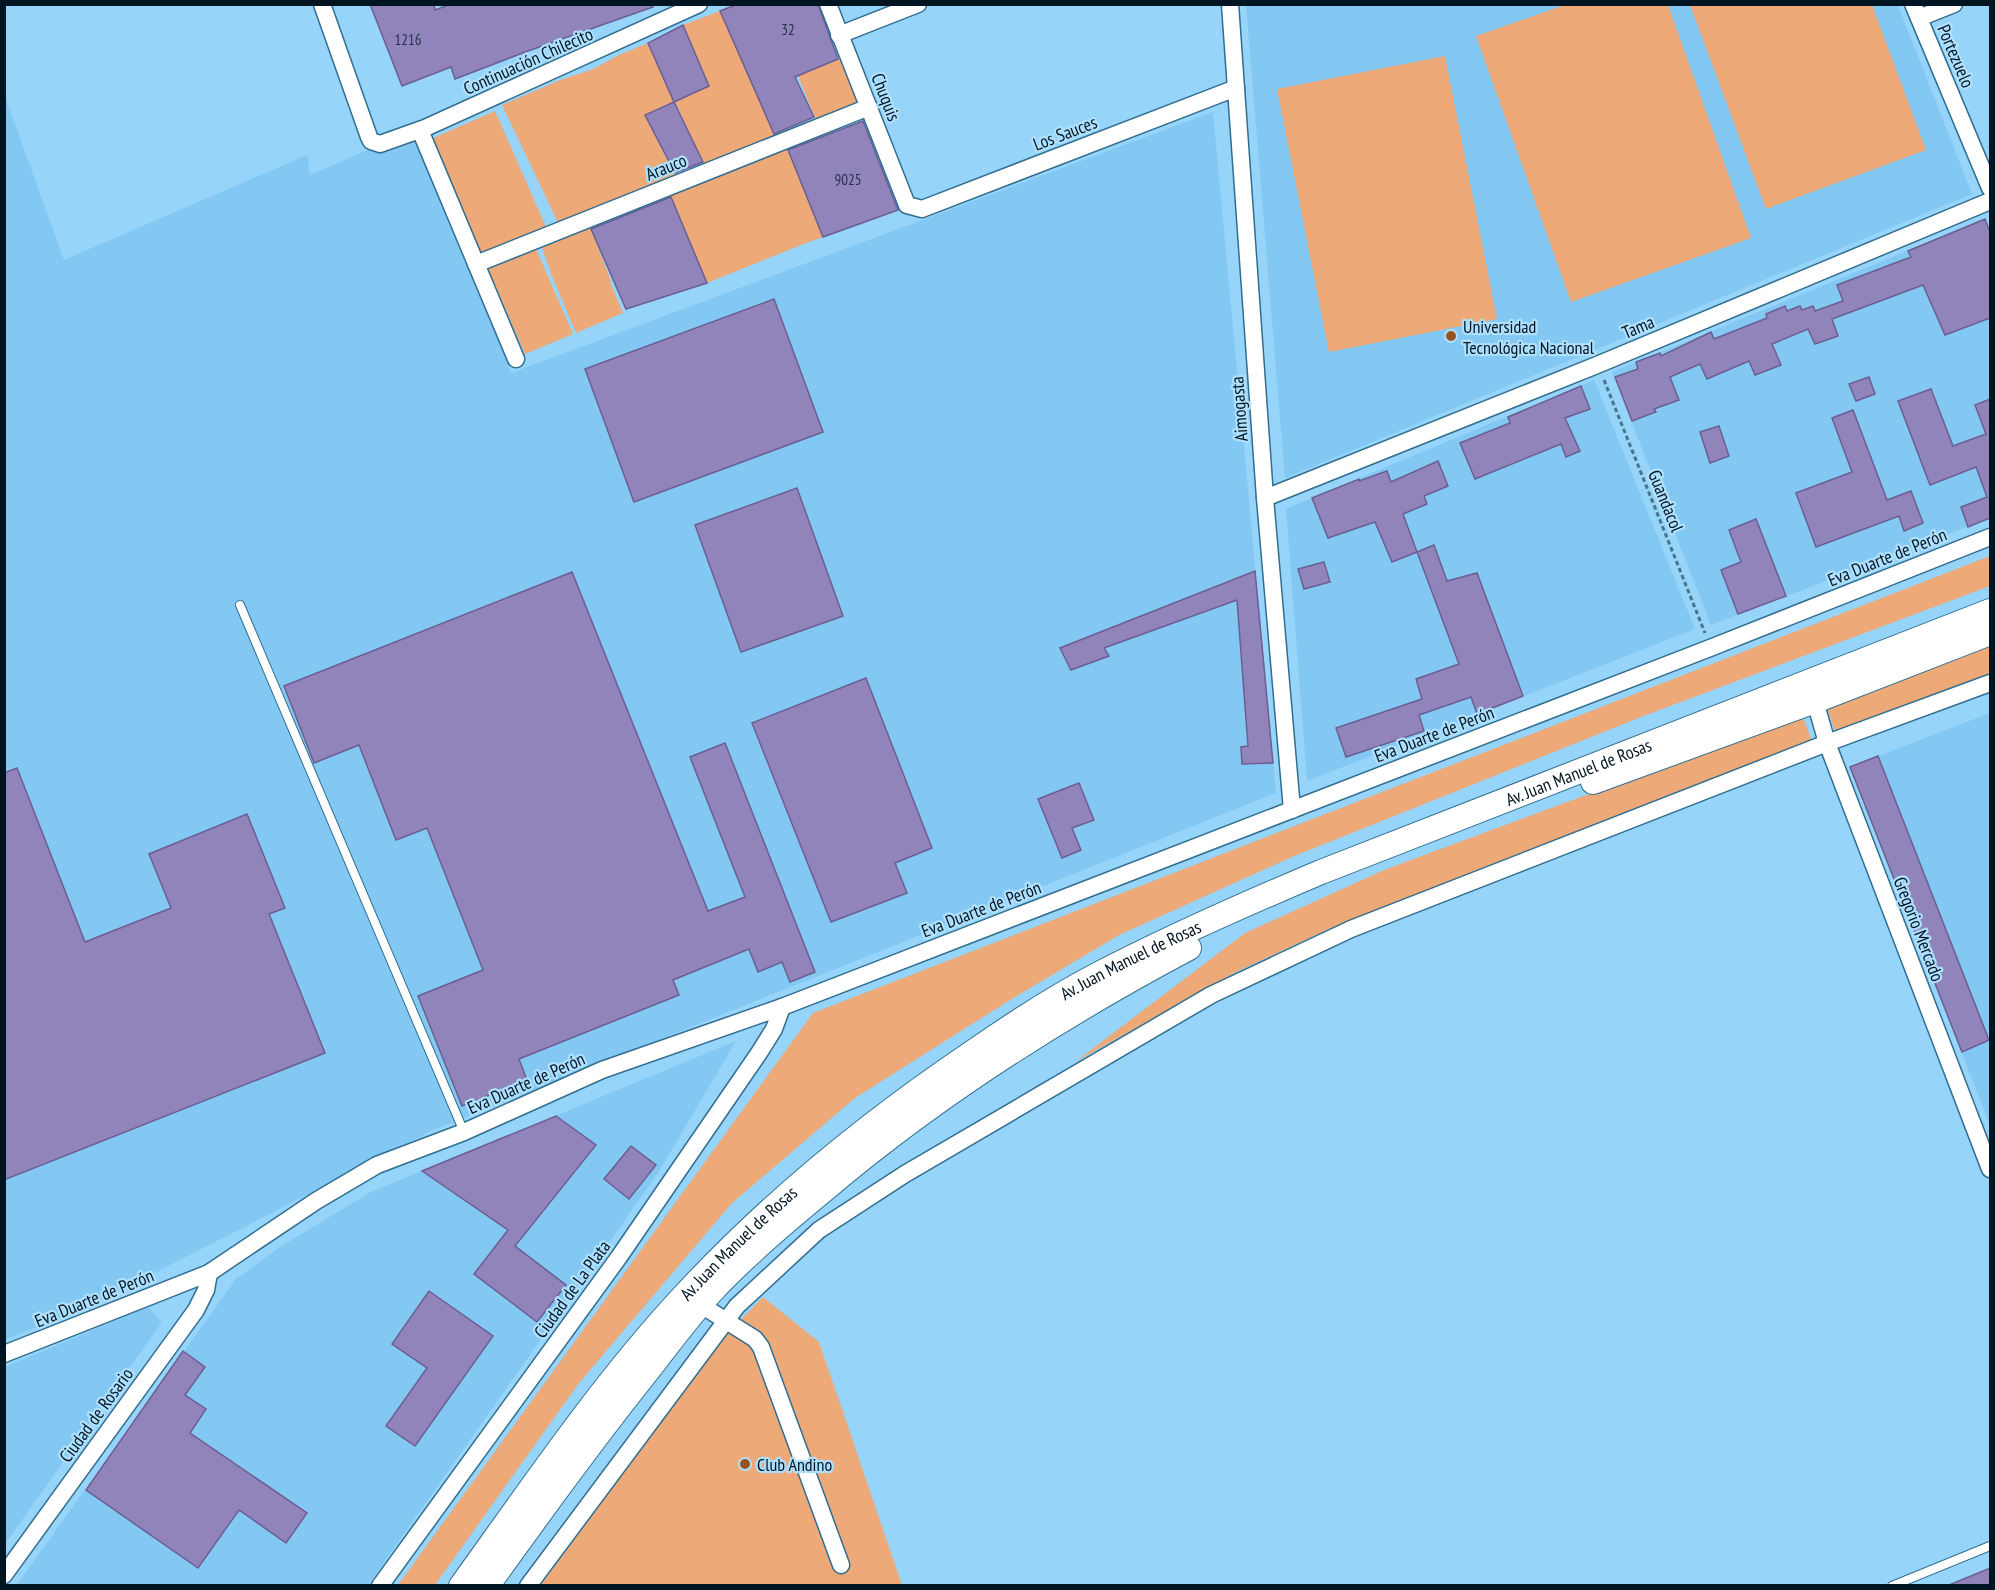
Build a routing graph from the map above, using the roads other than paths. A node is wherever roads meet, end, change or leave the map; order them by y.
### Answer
1 (322, 4) edge
2 (699, 4) edge
3 (828, 4) edge
4 (918, 4) edge
5 (1230, 4) edge
6 (1954, 4) edge
7 (1916, 11) edge
8 (839, 35) junction
9 (1236, 88) junction
10 (869, 107) junction
11 (420, 130) junction
12 (1990, 188) edge
13 (1990, 201) edge
14 (907, 205) joint
15 (476, 264) junction
16 (516, 359) dead end
17 (1265, 498) junction
18 (1990, 537) edge
19 (240, 605) dead end
20 (1990, 611) edge
21 (1990, 633) edge
22 (1990, 683) edge
23 (1815, 701) junction
24 (1827, 743) junction
25 (1292, 810) junction
26 (782, 1007) junction
27 (464, 1132) junction
28 (1990, 1169) edge
29 (209, 1273) junction
30 (701, 1305) junction
31 (726, 1320) junction
32 (4, 1354) edge
33 (1990, 1546) edge
34 (841, 1565) dead end
35 (4, 1575) edge
36 (380, 1586) edge
37 (461, 1586) edge
38 (487, 1586) edge
39 (528, 1586) edge
40 (1892, 1586) edge

1 - 11 street, Continuación Chilecito
2 - 11 street, Continuación Chilecito
3 - 8 street, Chuquis
4 - 8 street
5 - 9 street, Aimogasta
6 - 7 street
7 - 12 street, Portezuelo
8 - 10 street, Chuquis
9 - 14 street, Los Sauces
9 - 17 street, Aimogasta
10 - 14 street, Chuquis
10 - 15 street, Arauco
11 - 15 street
13 - 17 street, Tama
15 - 16 street
17 - 25 street, Aimogasta
18 - 25 street, Eva Duarte de Perón
19 - 27 lane
20 - 37 main road, Av. Juan Manuel de Rosas
21 - 23 main road, Av. Juan Manuel de Rosas
22 - 24 street
23 - 24 street, Gregorio Mercado
23 - 30 main road, Av. Juan Manuel de Rosas
24 - 28 street, Gregorio Mercado
24 - 31 street
25 - 26 street, Eva Duarte de Perón
26 - 27 street, Eva Duarte de Perón
26 - 36 street, Ciudad de La Plata
27 - 29 street, Eva Duarte de Perón
29 - 32 street, Eva Duarte de Perón
29 - 35 street, Ciudad de Rosario
30 - 31 street
30 - 38 main road, Av. Juan Manuel de Rosas
31 - 34 street
31 - 39 street
33 - 40 lane

